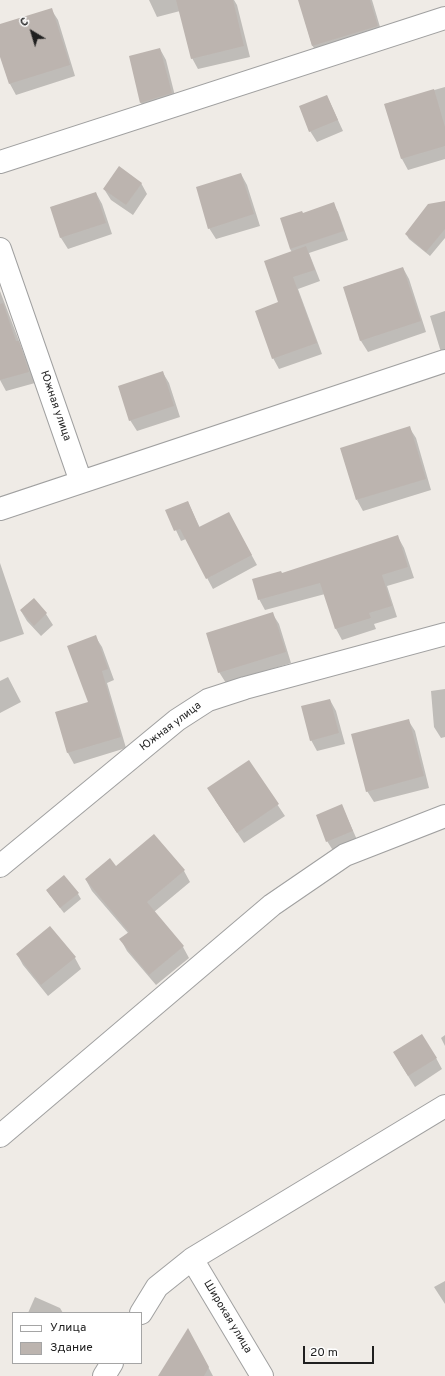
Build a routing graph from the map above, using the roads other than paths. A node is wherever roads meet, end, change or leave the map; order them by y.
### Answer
1 (445, 18) edge
2 (0, 162) edge
3 (0, 249) edge
4 (445, 361) edge
5 (81, 482) junction
6 (0, 509) edge
7 (445, 634) edge
8 (445, 816) edge
9 (0, 866) edge
10 (445, 1106) edge
11 (0, 1136) edge
12 (192, 1259) junction
13 (142, 1312) edge
14 (111, 1364) edge
15 (104, 1376) edge
16 (262, 1376) edge

1 - 2 street
3 - 5 street, Южная улица
4 - 5 street
5 - 6 street
7 - 9 street, Южная улица
8 - 11 street
10 - 12 street
12 - 13 street
12 - 16 street, Широкая улица
14 - 15 street

